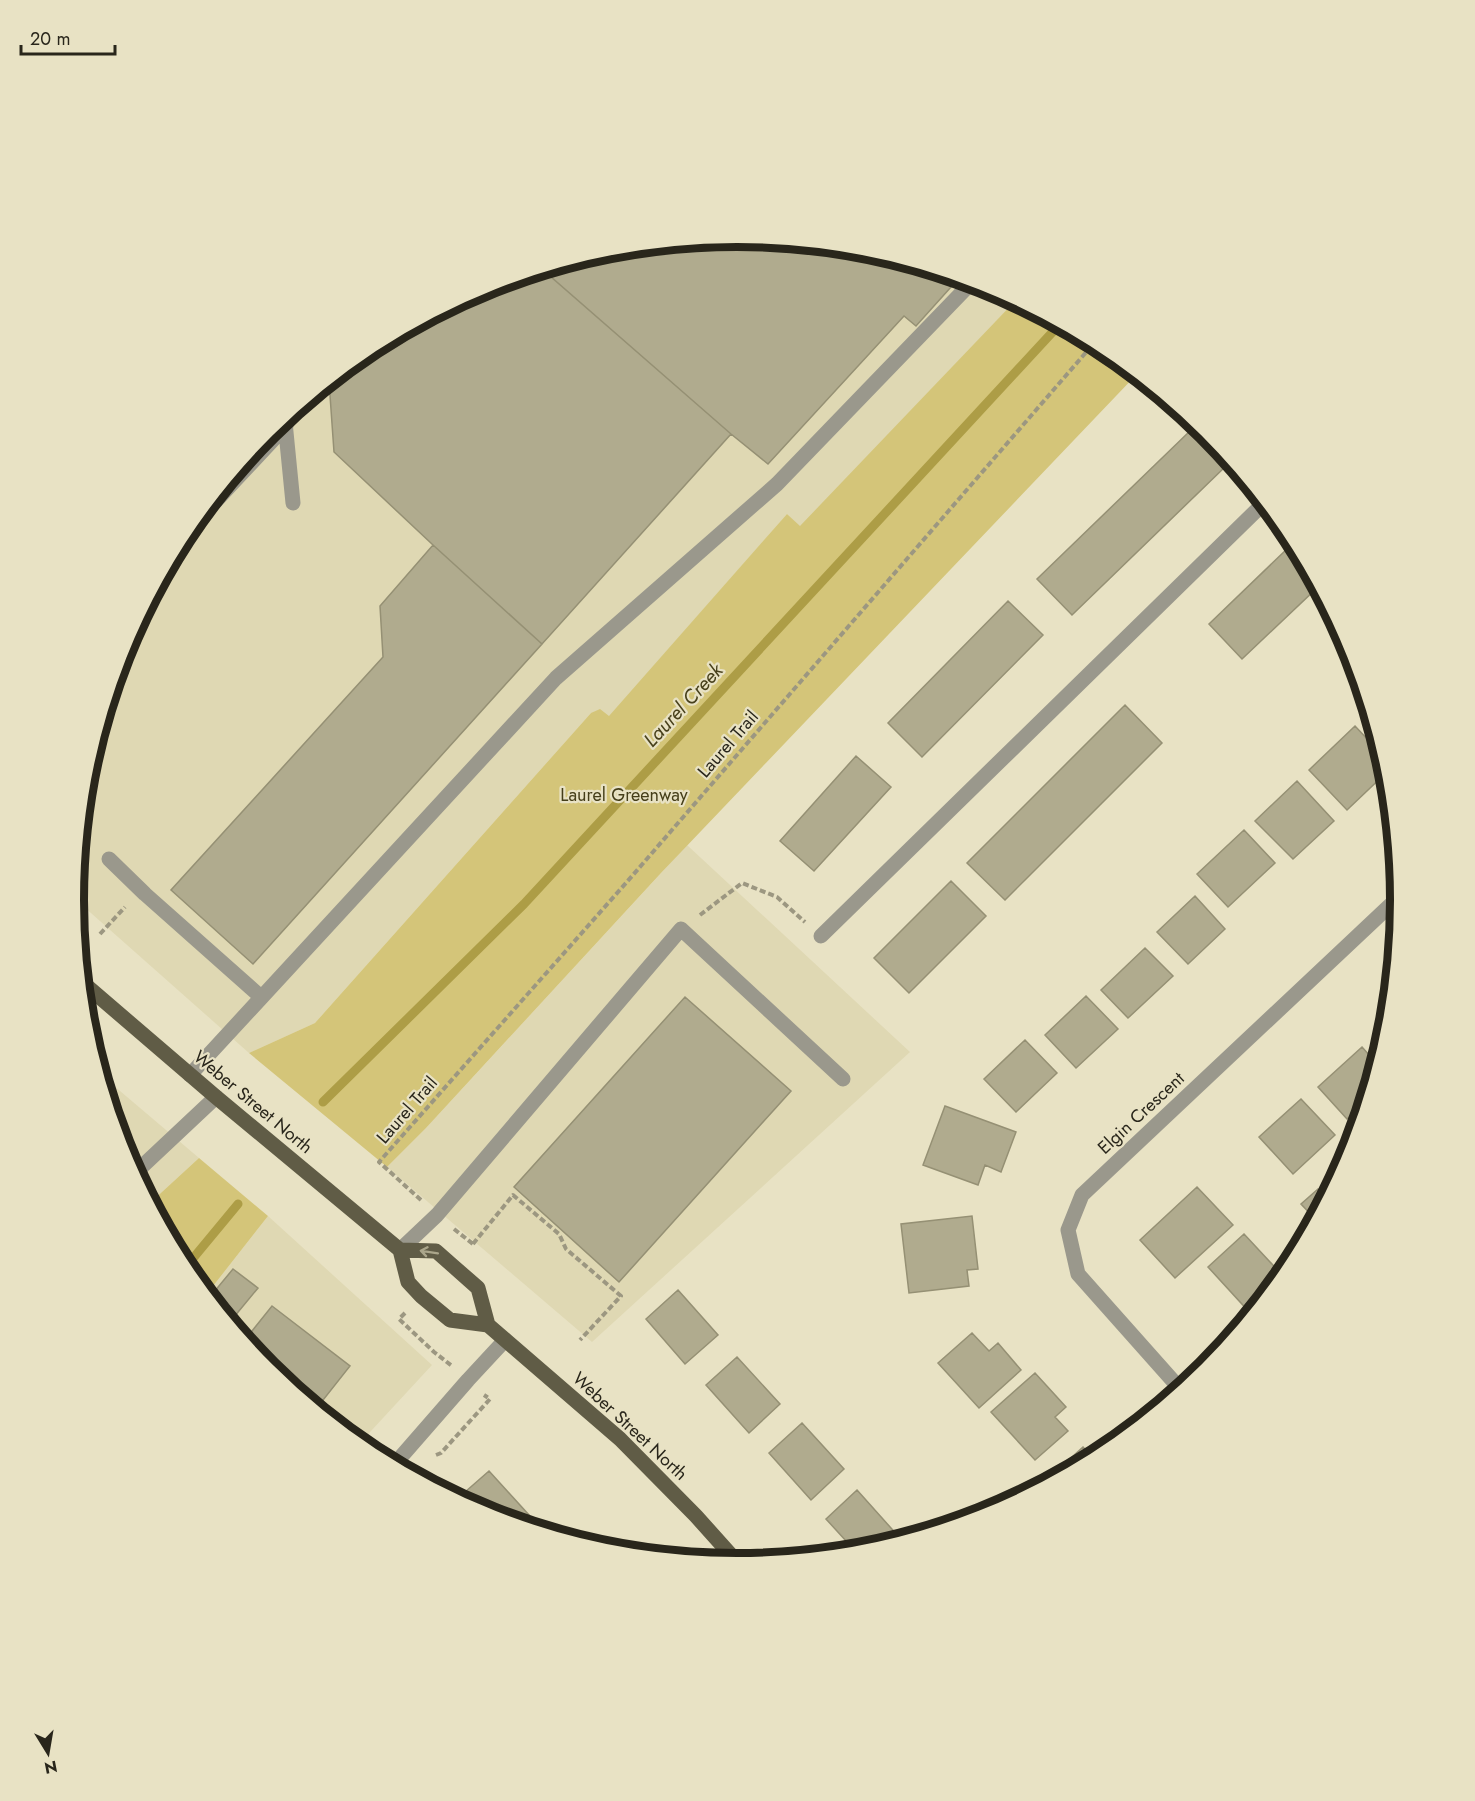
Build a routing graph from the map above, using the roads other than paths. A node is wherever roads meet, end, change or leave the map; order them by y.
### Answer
1 (966, 289) edge
2 (286, 428) edge
3 (293, 503) dead end
4 (1259, 508) edge
5 (109, 859) dead end
6 (1391, 905) edge
7 (821, 936) road end
8 (91, 989) edge
9 (261, 997) junction
10 (190, 1075) junction
11 (843, 1078) dead end
12 (216, 1097) junction
13 (141, 1167) edge
14 (400, 1250) junction
15 (488, 1325) junction
16 (506, 1340) junction
17 (1176, 1385) edge
18 (399, 1459) edge
19 (730, 1554) edge

1 - 9 street
2 - 3 street
4 - 7 street
5 - 9 street
6 - 17 street, Elgin Crescent
8 - 10 main road, Weber Street North
9 - 10 street
10 - 12 main road, Weber Street North
11 - 14 street
12 - 13 street
12 - 14 main road, Weber Street North
14 - 15 main road
15 -> 14 main road
15 - 16 main road, Weber Street North
16 - 18 street
16 - 19 main road, Weber Street North

